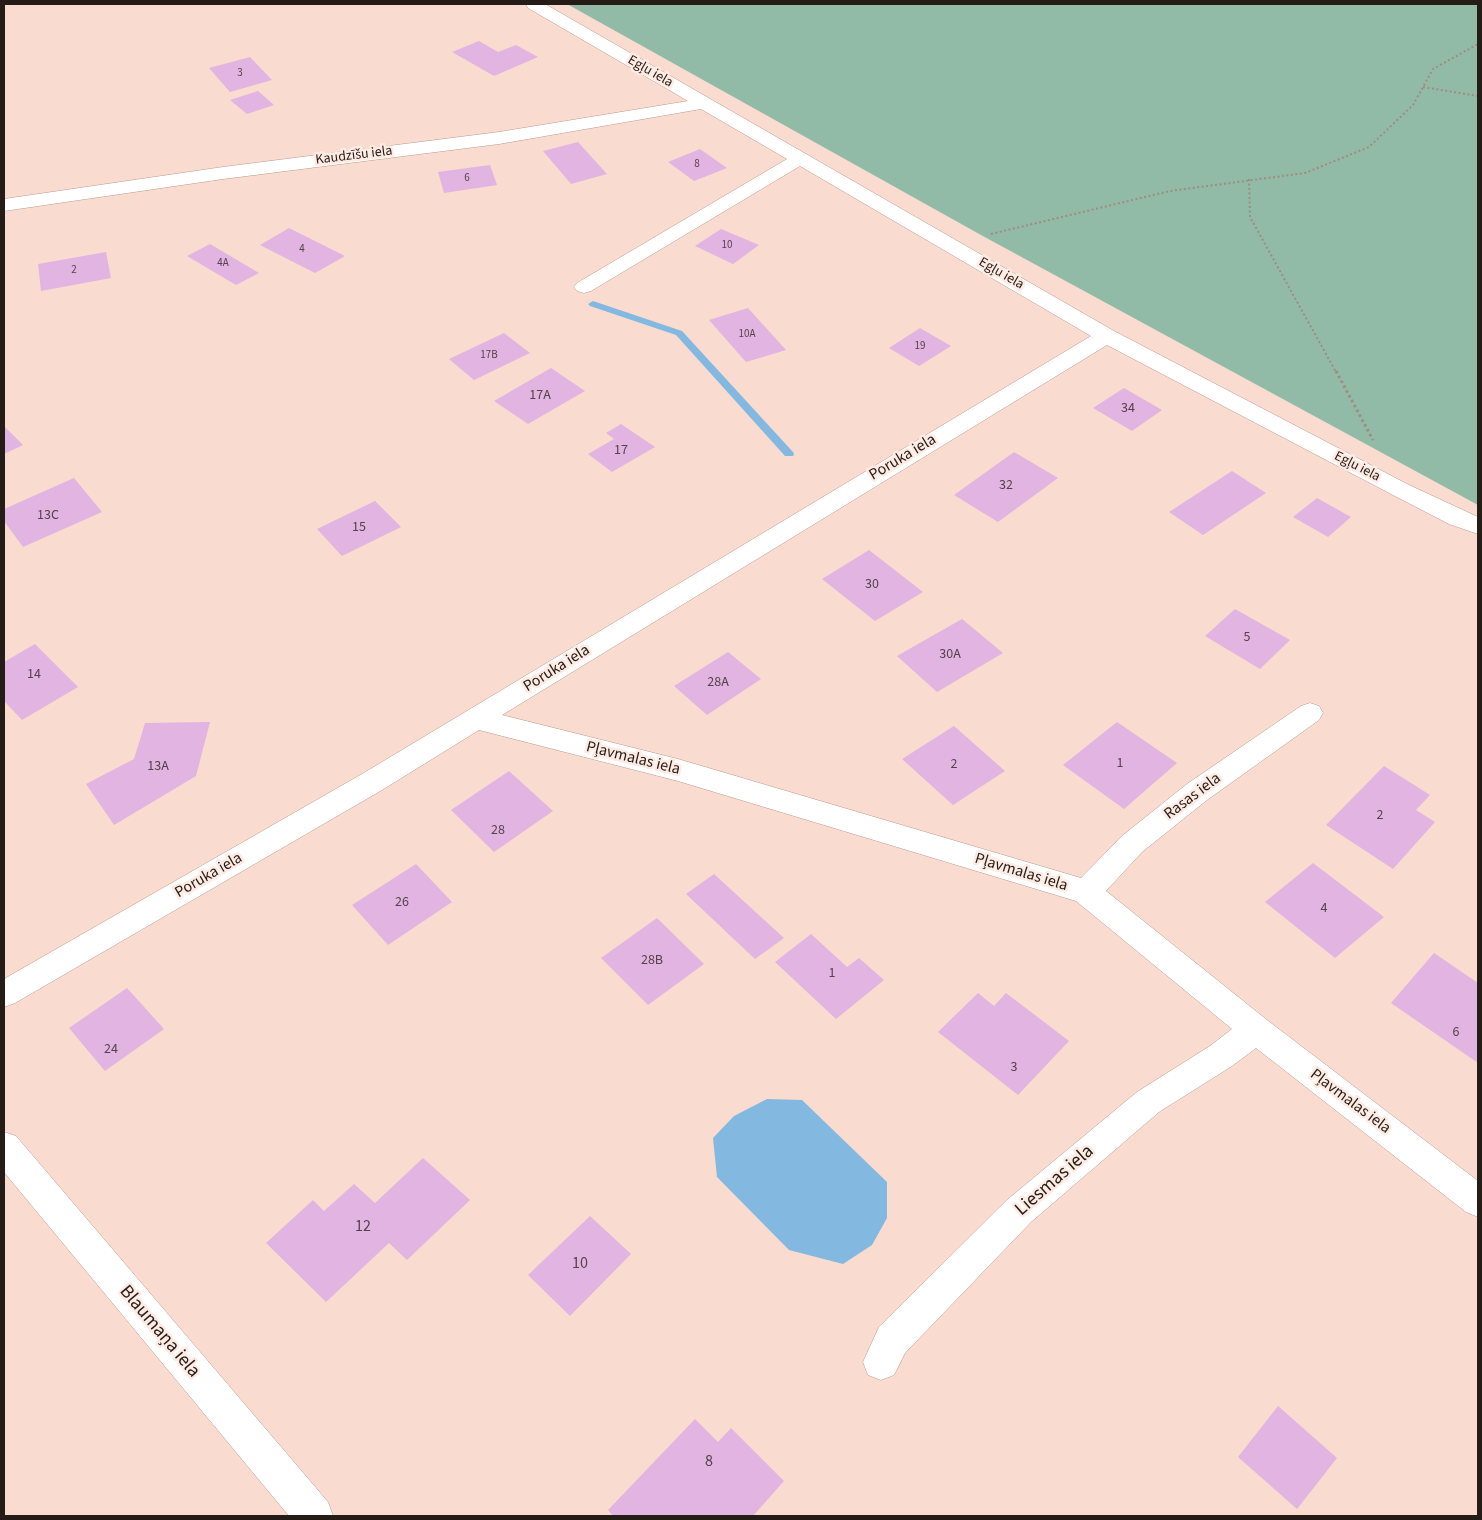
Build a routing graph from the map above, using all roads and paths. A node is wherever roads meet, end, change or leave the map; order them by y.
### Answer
1 (534, 4) edge
2 (1478, 44) edge
3 (1423, 87) junction
4 (1478, 96) edge
5 (703, 102) junction
6 (801, 158) junction
7 (1249, 179) junction
8 (4, 205) edge
9 (949, 244) junction
10 (584, 287) dead end
11 (1106, 336) junction
12 (1401, 490) junction
13 (1478, 526) edge
14 (1310, 713) dead end
15 (476, 719) junction
16 (1086, 892) junction
17 (4, 994) edge
18 (1256, 1030) junction
19 (4, 1147) edge
20 (1478, 1201) edge
21 (881, 1362) dead end
22 (314, 1516) edge

1 - 5 street, Egļu iela
2 - 3 path
3 - 4 path
3 - 7 path
5 - 6 street, Egļu iela
5 - 8 street, Kaudzīšu iela
6 - 9 street, Egļu iela
6 - 10 street
7 - 9 path
7 - 12 path
9 - 11 street, Egļu iela
11 - 12 street, Egļu iela
11 - 15 street, Poruka iela
12 - 13 street, Egļu iela
14 - 16 street, Rasas iela
15 - 16 street, Pļavmalas iela
15 - 17 street, Poruka iela
16 - 18 street, Pļavmalas iela
18 - 20 street, Pļavmalas iela
18 - 21 street, Liesmas iela
19 - 22 street, Blaumaņa iela

